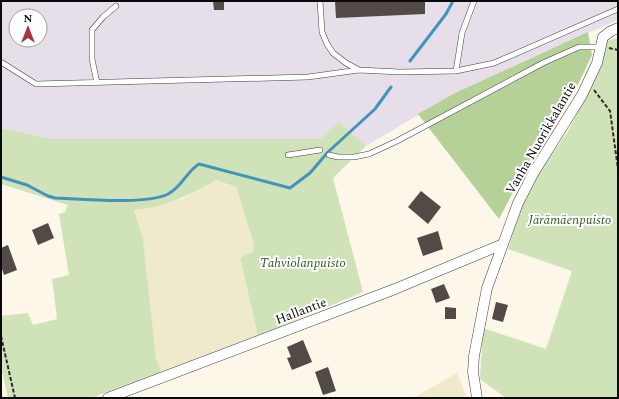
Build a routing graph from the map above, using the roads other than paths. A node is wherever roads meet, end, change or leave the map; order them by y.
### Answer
1 (320, 1) edge
2 (474, 1) edge
3 (116, 6) dead end
4 (618, 9) edge
5 (618, 28) edge
6 (600, 46) junction
7 (1, 62) edge
8 (358, 70) junction
9 (456, 71) junction
10 (97, 83) junction
11 (320, 150) dead end
12 (288, 155) dead end
13 (329, 155) dead end
14 (503, 244) junction
15 (108, 398) edge
16 (476, 398) edge

1 - 8 lane
2 - 9 lane
3 - 10 lane
4 - 9 lane
5 - 6 street, Vanha Nuorikkalantie
6 - 13 lane
6 - 14 street, Vanha Nuorikkalantie
7 - 10 lane
8 - 9 lane
8 - 10 lane
11 - 12 lane
14 - 15 street, Hallantie
14 - 16 street, Vanha Nuorikkalantie

